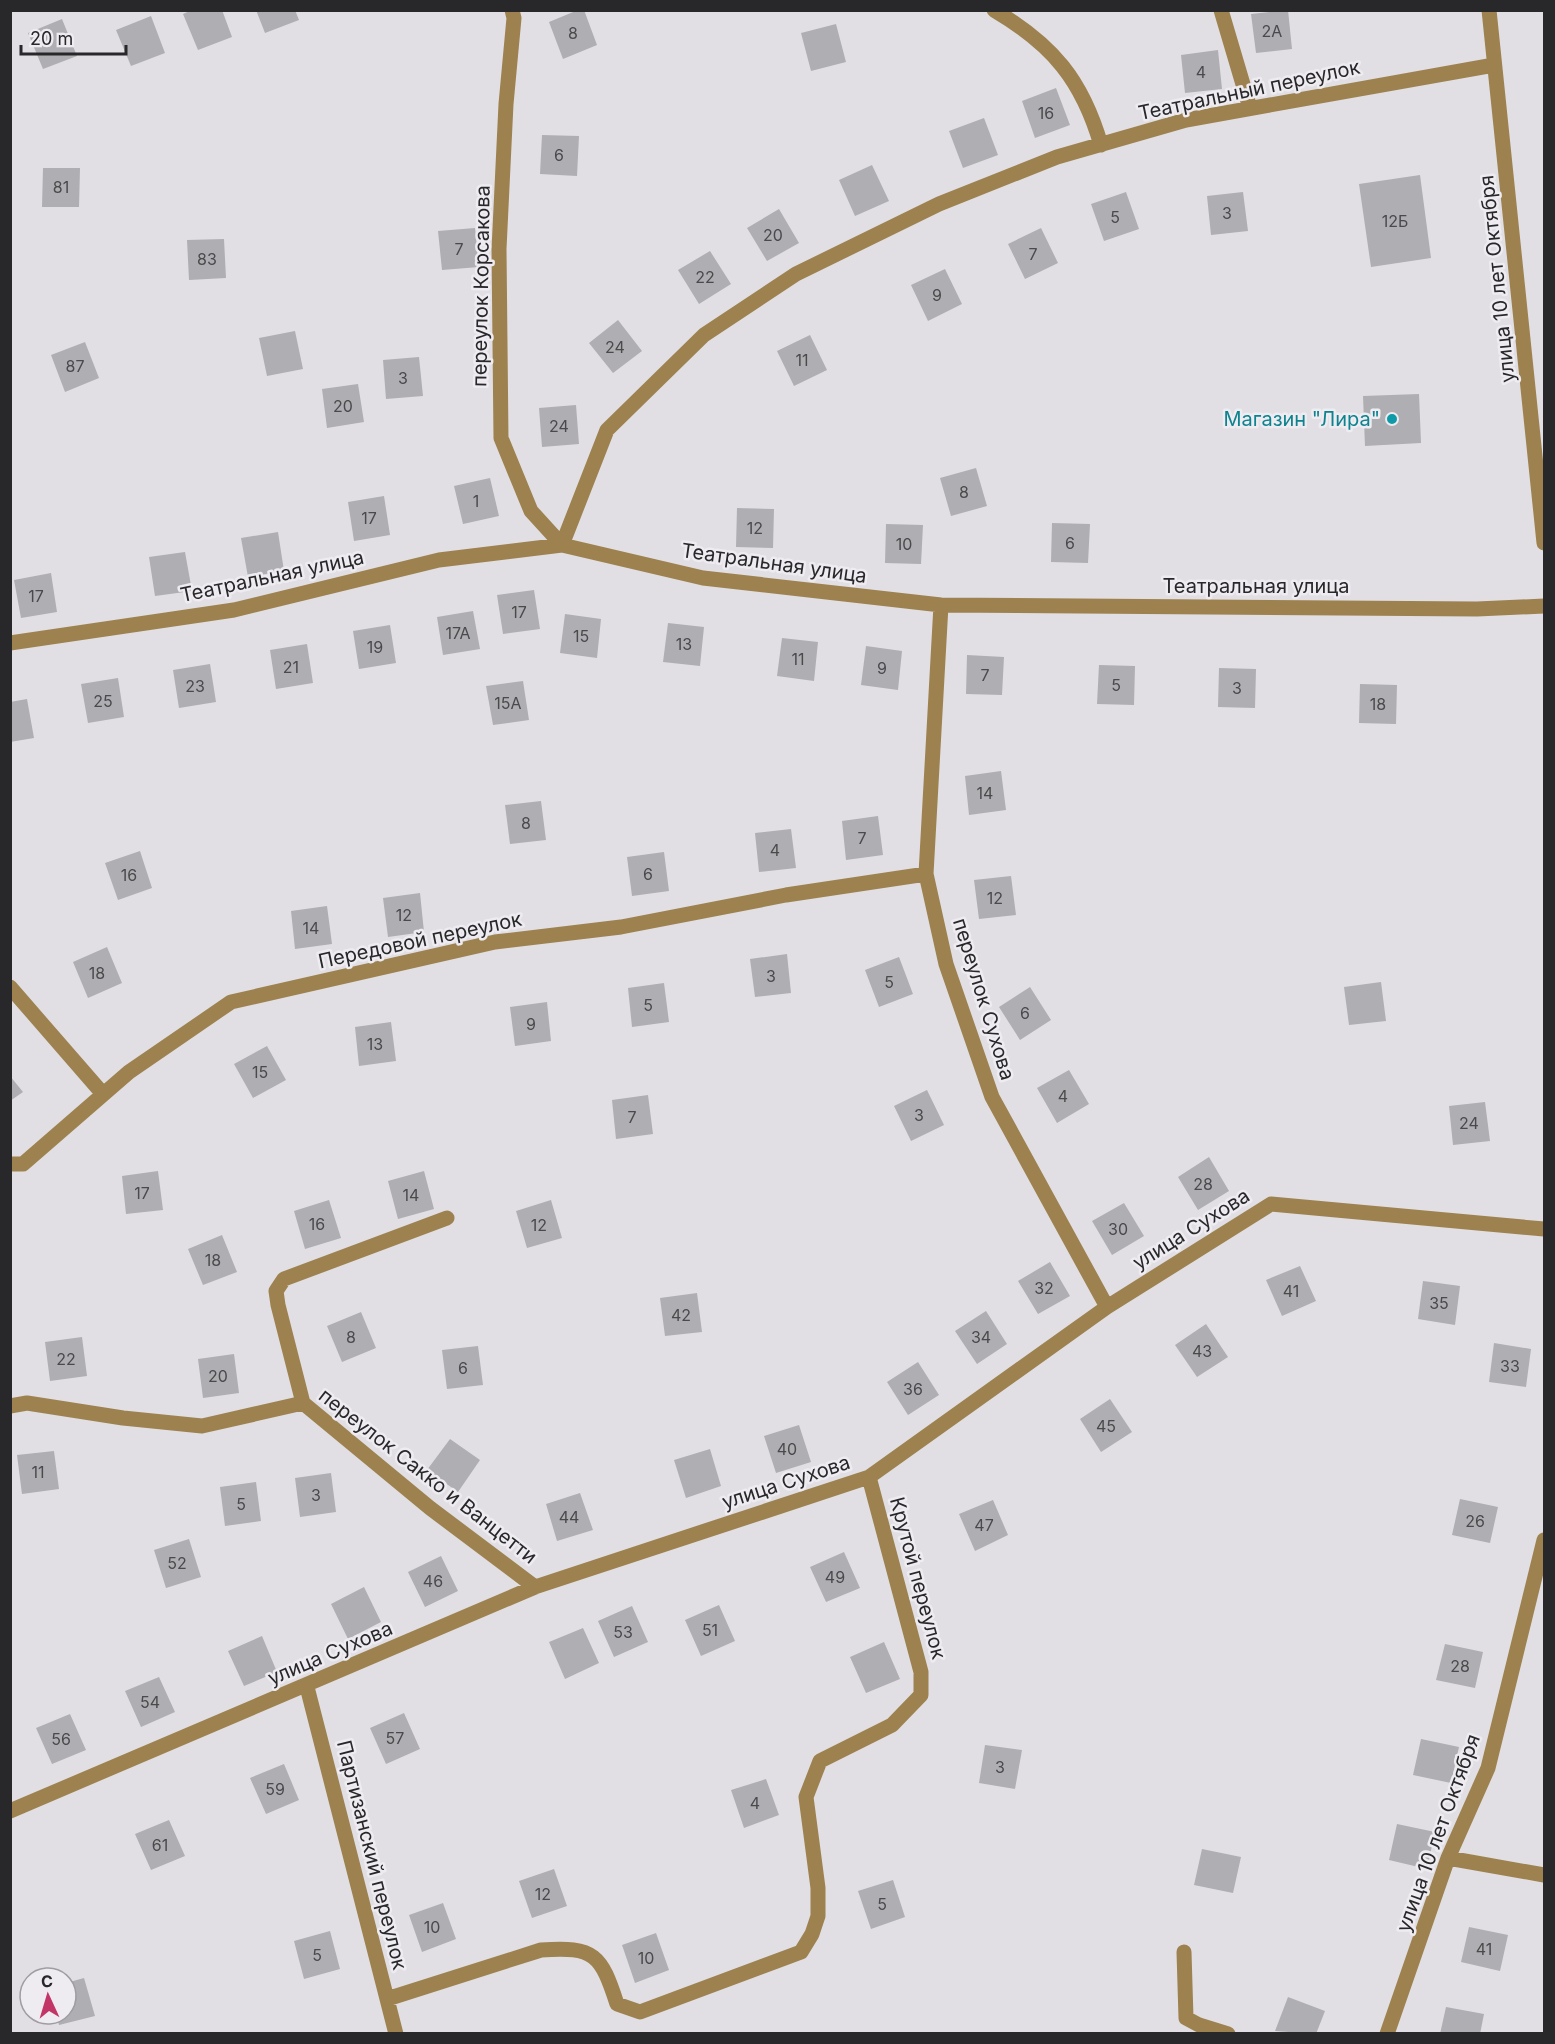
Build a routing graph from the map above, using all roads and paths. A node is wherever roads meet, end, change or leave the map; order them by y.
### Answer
1 (512, 10) edge
2 (994, 10) edge
3 (1221, 10) edge
4 (1489, 10) edge
5 (1494, 65) junction
6 (1250, 108) junction
7 (1101, 145) junction
8 (1545, 543) edge
9 (562, 545) junction
10 (941, 605) junction
11 (1545, 606) edge
12 (10, 644) edge
13 (926, 874) junction
14 (10, 987) edge
15 (103, 1094) junction
16 (10, 1164) edge
17 (447, 1218) dead end
18 (1545, 1229) edge
19 (1107, 1307) junction
20 (303, 1403) junction
21 (10, 1406) edge
22 (869, 1477) junction
23 (1545, 1540) edge
24 (535, 1587) junction
25 (306, 1687) junction
26 (10, 1811) edge
27 (1448, 1858) junction
28 (1545, 1875) edge
29 (1184, 1952) dead end
30 (387, 1999) junction
31 (396, 2034) edge
32 (1228, 2034) edge
33 (1388, 2034) edge

1 - 9 street, переулок Корсакова
2 - 7 street
3 - 6 street
4 - 5 street, улица 10 лет Октября
5 - 6 street, Театральный переулок
5 - 8 street, улица 10 лет Октября
6 - 7 street, Театральный переулок
7 - 9 street, Театральный переулок
9 - 10 street, Театральная улица
9 - 12 street, Театральная улица
10 - 11 street, Театральная улица
10 - 13 street, переулок Сухова
13 - 15 street, Передовой переулок
13 - 19 street, переулок Сухова
14 - 15 street
15 - 16 street, Передовой переулок
17 - 20 street
18 - 19 street, улица Сухова
19 - 22 street, улица Сухова
20 - 21 street, переулок Сакко и Ванцетти
20 - 24 street, переулок Сакко и Ванцетти
22 - 24 street, улица Сухова
22 - 30 street, Крутой переулок
23 - 27 street, улица 10 лет Октября
24 - 25 street, улица Сухова
25 - 26 street, улица Сухова
25 - 30 street, Партизанский переулок
27 - 28 street
27 - 33 street, улица 10 лет Октября
29 - 32 street
30 - 31 street, Партизанский переулок

